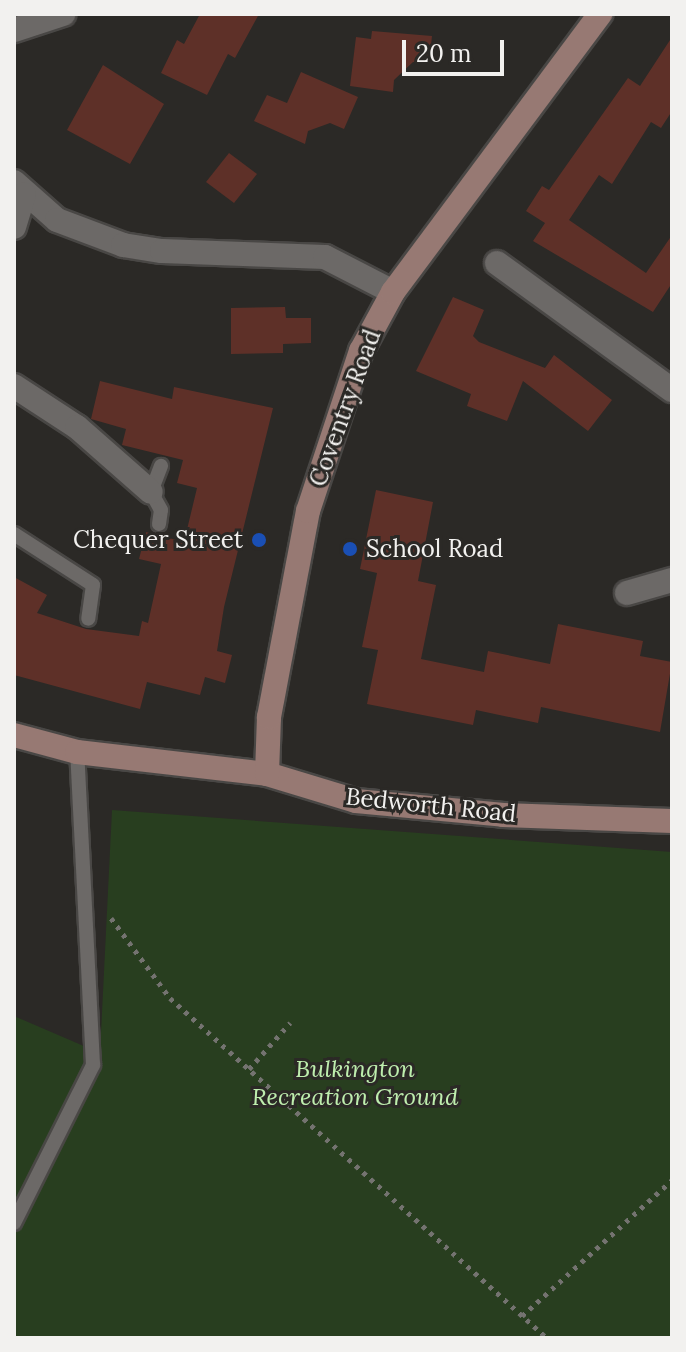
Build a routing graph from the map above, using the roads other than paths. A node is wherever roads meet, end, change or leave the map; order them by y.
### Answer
1 (63, 14) edge
2 (600, 14) edge
3 (14, 30) edge
4 (19, 188) edge
5 (14, 227) edge
6 (497, 263) dead end
7 (393, 292) junction
8 (14, 386) edge
9 (672, 390) edge
10 (161, 466) dead end
11 (151, 492) junction
12 (159, 524) dead end
13 (14, 534) edge
14 (672, 580) edge
15 (627, 593) dead end
16 (88, 619) dead end
17 (14, 735) edge
18 (87, 752) junction
19 (267, 774) junction
20 (672, 821) edge
21 (14, 1223) edge

1 - 3 street
2 - 7 main road, Coventry Road
4 - 5 street
4 - 7 street
6 - 9 street
7 - 19 main road, Coventry Road
8 - 11 street
10 - 11 lane
11 - 12 lane
13 - 16 lane
14 - 15 street
17 - 18 main road
18 - 19 main road, Bedworth Road
18 - 21 lane
19 - 20 main road, Bedworth Road

